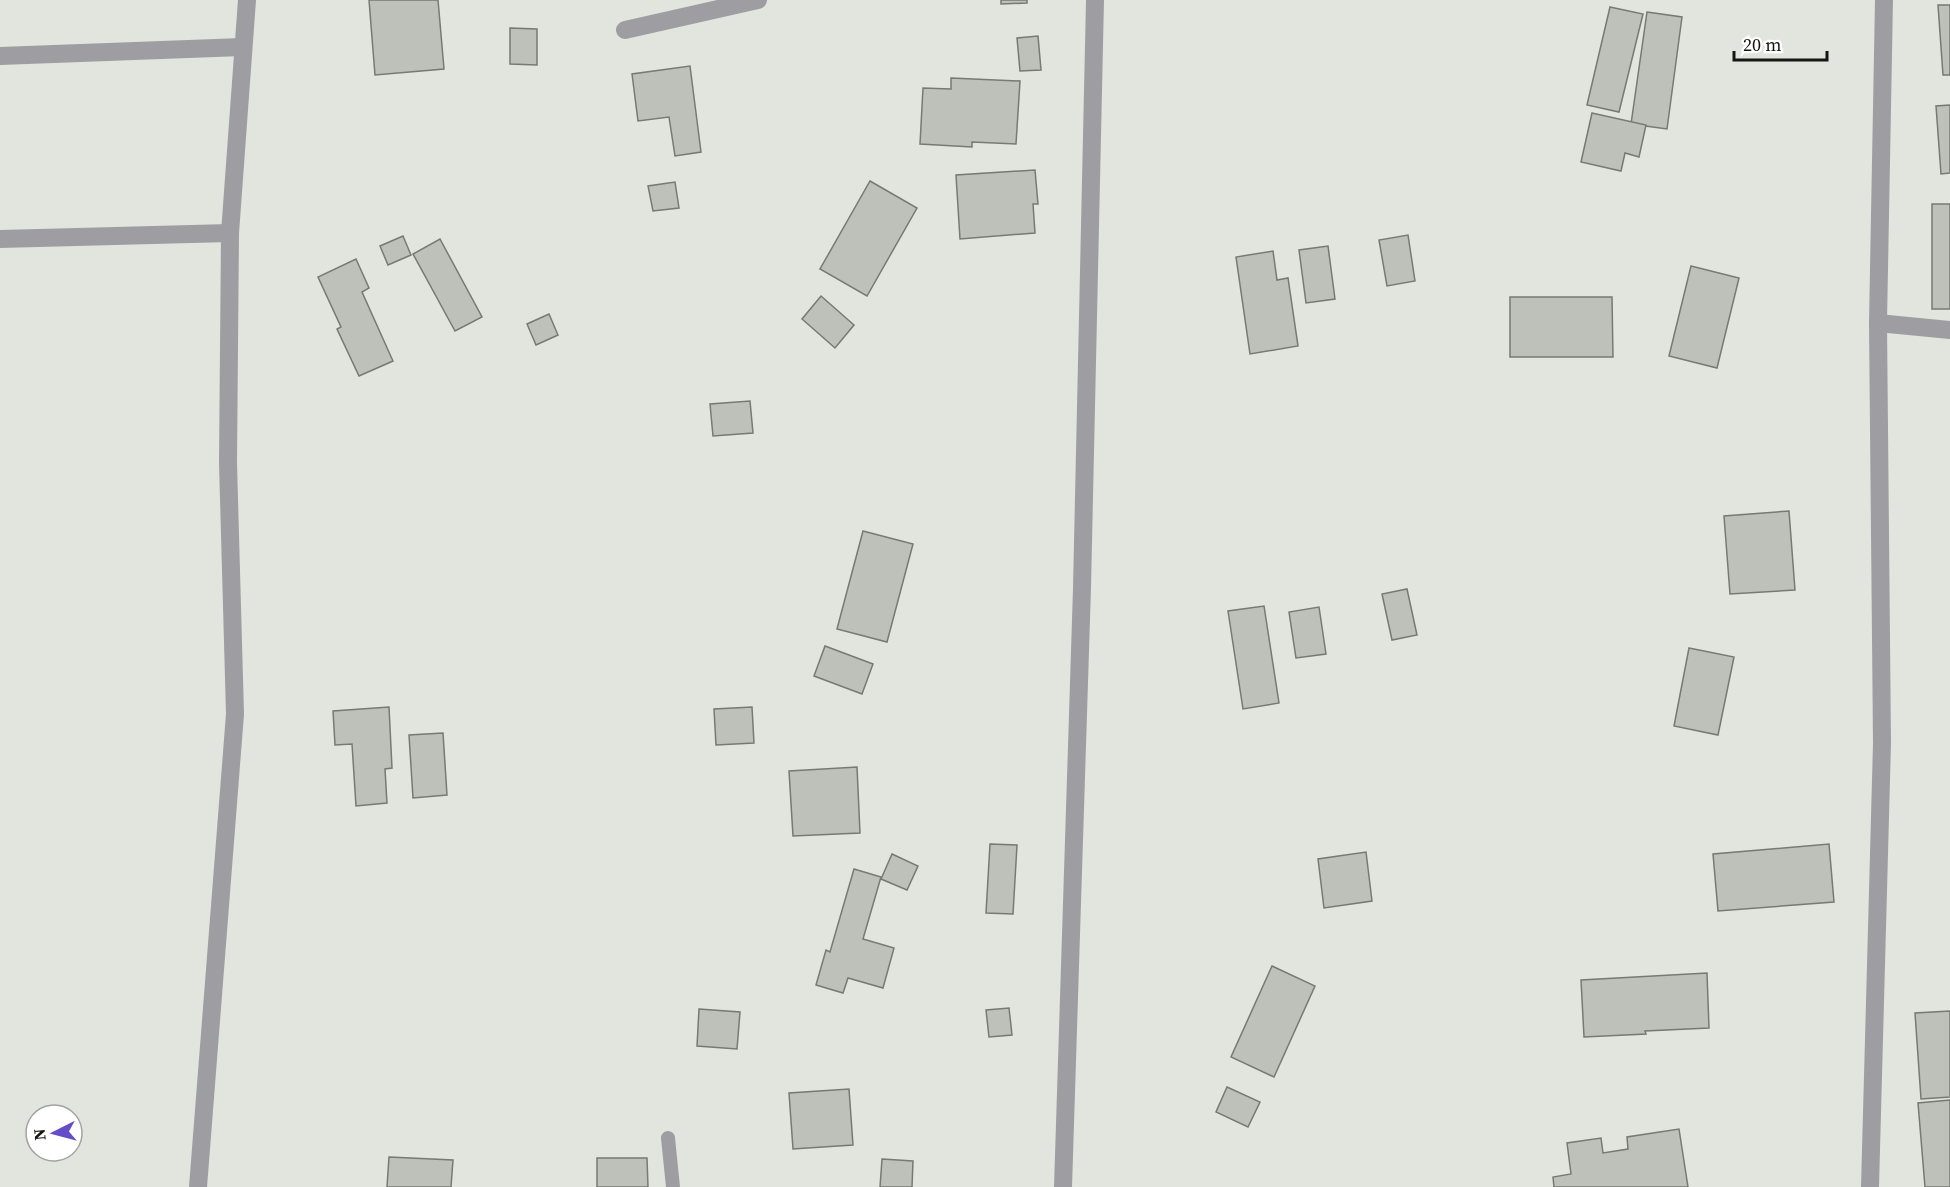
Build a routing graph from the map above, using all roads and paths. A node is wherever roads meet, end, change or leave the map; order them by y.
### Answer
1 (247, 0) edge
2 (758, 0) edge
3 (1095, 0) edge
4 (1884, 0) edge
5 (625, 30) dead end
6 (242, 47) junction
7 (0, 56) edge
8 (230, 233) junction
9 (0, 239) edge
10 (1878, 323) junction
11 (1950, 330) edge
12 (668, 1138) dead end
13 (198, 1187) edge
14 (673, 1187) edge
15 (1063, 1187) edge
16 (1870, 1187) edge

1 - 6 street
2 - 5 street
3 - 15 street
4 - 10 street
6 - 7 street
6 - 8 street
8 - 9 street
8 - 13 street
10 - 11 street
10 - 16 street
12 - 14 lane

